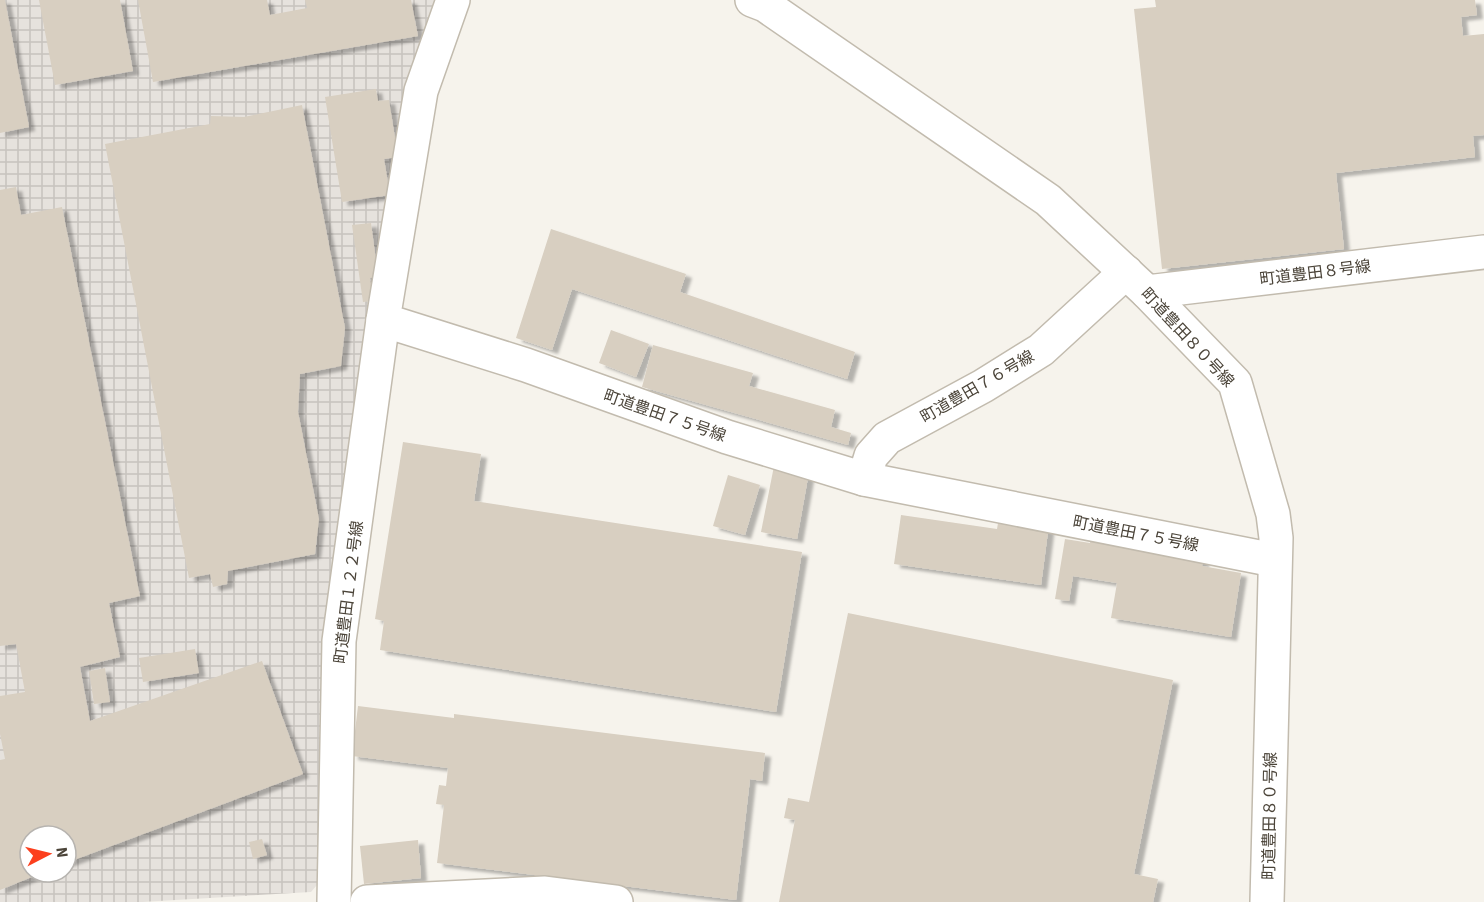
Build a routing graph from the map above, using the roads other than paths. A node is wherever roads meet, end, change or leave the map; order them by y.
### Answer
1 (453, 0) edge
2 (752, 0) edge
3 (1484, 252) edge
4 (1136, 282) junction
5 (383, 320) junction
6 (864, 479) junction
7 (1274, 560) junction
8 (545, 898) edge
9 (334, 902) edge
10 (367, 902) edge
11 (616, 902) edge
12 (1267, 902) edge

1 - 5 street
2 - 4 street, 町道豊田８０号線
3 - 4 street, 町道豊田８号線
4 - 6 street, 町道豊田７６号線
4 - 7 street, 町道豊田８０号線
5 - 6 street, 町道豊田７５号線
5 - 9 street, 町道豊田１２２号線
6 - 7 street, 町道豊田７５号線
7 - 12 street, 町道豊田８０号線
8 - 10 street
8 - 11 street

